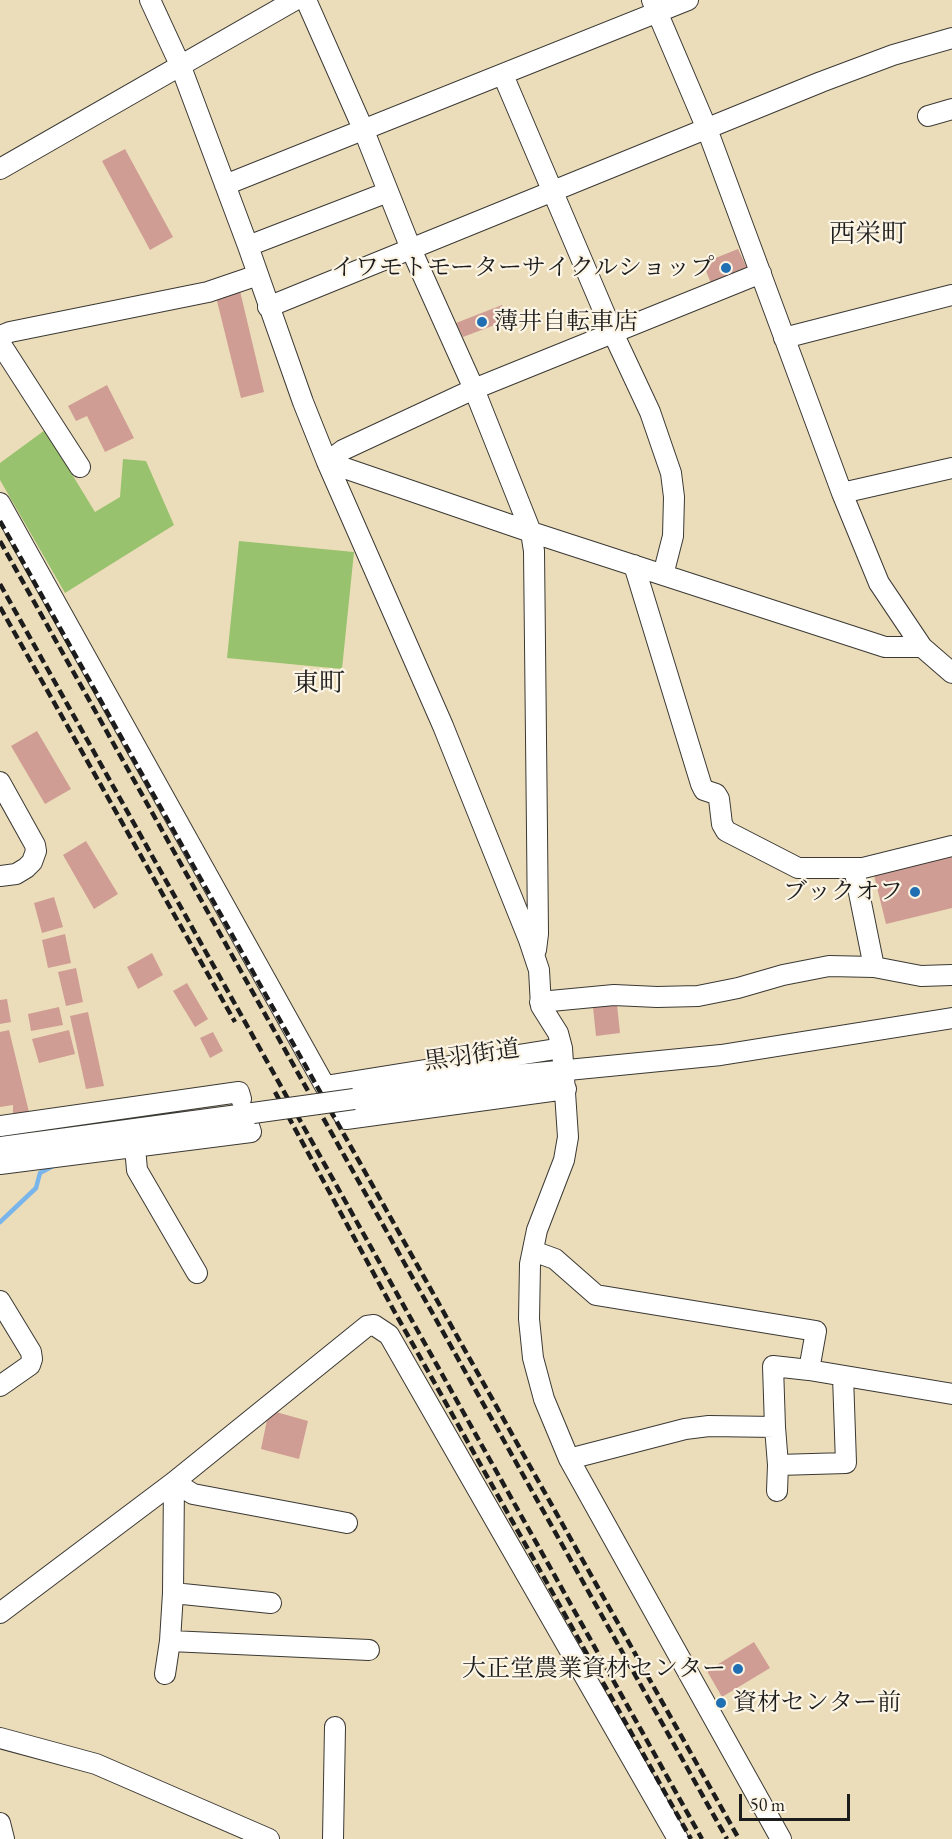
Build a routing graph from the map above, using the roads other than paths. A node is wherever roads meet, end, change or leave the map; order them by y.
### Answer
1 (150, 0) edge
2 (295, 0) edge
3 (306, 0) edge
4 (688, 0) edge
5 (655, 6) edge
6 (952, 38) edge
7 (181, 67) junction
8 (502, 75) junction
9 (952, 109) edge
10 (928, 116) dead end
11 (707, 129) junction
12 (364, 131) junction
13 (0, 169) edge
14 (225, 185) junction
15 (554, 191) junction
16 (388, 192) junction
17 (248, 246) junction
18 (411, 249) junction
19 (761, 273) junction
20 (258, 275) junction
21 (952, 295) edge
22 (268, 307) junction
23 (613, 333) junction
24 (0, 336) edge
25 (784, 338) junction
26 (0, 343) edge
27 (474, 389) junction
28 (327, 462) junction
29 (80, 467) dead end
30 (952, 468) edge
31 (842, 493) junction
32 (0, 503) edge
33 (531, 532) junction
34 (634, 565) junction
35 (663, 575) junction
36 (922, 647) junction
37 (952, 673) edge
38 (0, 782) edge
39 (952, 846) edge
40 (854, 868) junction
41 (0, 876) edge
42 (535, 956) junction
43 (874, 967) junction
44 (952, 975) edge
45 (540, 1002) junction
46 (952, 1018) edge
47 (562, 1048) junction
48 (565, 1070) junction
49 (325, 1086) junction
50 (566, 1089) junction
51 (247, 1112) junction
52 (0, 1126) edge
53 (0, 1147) edge
54 (135, 1147) junction
55 (0, 1164) edge
56 (533, 1251) junction
57 (197, 1273) dead end
58 (0, 1301) edge
59 (809, 1370) junction
60 (843, 1376) junction
61 (0, 1386) edge
62 (952, 1394) edge
63 (775, 1427) junction
64 (569, 1459) junction
65 (778, 1465) junction
66 (174, 1482) junction
67 (777, 1491) dead end
68 (347, 1523) dead end
69 (172, 1593) junction
70 (271, 1603) dead end
71 (0, 1613) edge
72 (170, 1641) junction
73 (369, 1650) dead end
74 (165, 1674) dead end
75 (335, 1727) dead end
76 (0, 1738) edge
77 (0, 1823) edge
78 (4, 1839) edge
79 (270, 1839) edge
80 (333, 1839) edge
81 (678, 1839) edge
82 (781, 1839) edge

1 - 7 street
2 - 7 street
3 - 12 street
4 - 5 street
5 - 8 street
5 - 11 street
6 - 11 street
7 - 13 street
7 - 14 street
8 - 12 street
8 - 15 street
9 - 10 street
11 - 15 street
11 - 19 street
12 - 14 street
12 - 16 street
14 - 17 street
15 - 18 street
15 - 23 street
16 - 17 street
16 - 18 street
17 - 20 street
18 - 22 street
18 - 27 street
19 - 23 street
19 - 25 street
20 - 22 street
20 - 24 street
21 - 25 street
22 - 28 street
23 - 27 street
23 - 35 street
25 - 31 street
26 - 29 street
27 - 28 street
27 - 33 street
28 - 33 street
28 - 42 street
30 - 31 street
31 - 36 street
32 - 49 street
33 - 34 street
33 - 42 street
34 - 35 street
34 - 40 street
35 - 36 street
36 - 37 street
38 - 41 street
39 - 40 street
40 - 43 street
42 - 45 street
43 - 44 street
43 - 45 street
45 - 47 street
46 - 48 street, 黒羽街道
47 - 48 street
47 - 49 street
48 - 50 street
48 - 51 street, 黒羽街道, bridge
49 - 50 street
50 - 56 street
51 - 52 street
51 - 53 street, 黒羽街道
51 - 54 street
54 - 55 street
54 - 57 street
56 - 59 street
56 - 64 street
58 - 61 street
59 - 60 street
59 - 63 street
60 - 62 street
60 - 65 street
63 - 64 street
63 - 65 street
64 - 82 street
65 - 67 street
66 - 68 street
66 - 69 street
66 - 71 street
66 - 81 street
69 - 70 street
69 - 72 street
72 - 73 street
72 - 74 street
75 - 80 street
76 - 79 street
77 - 78 street

